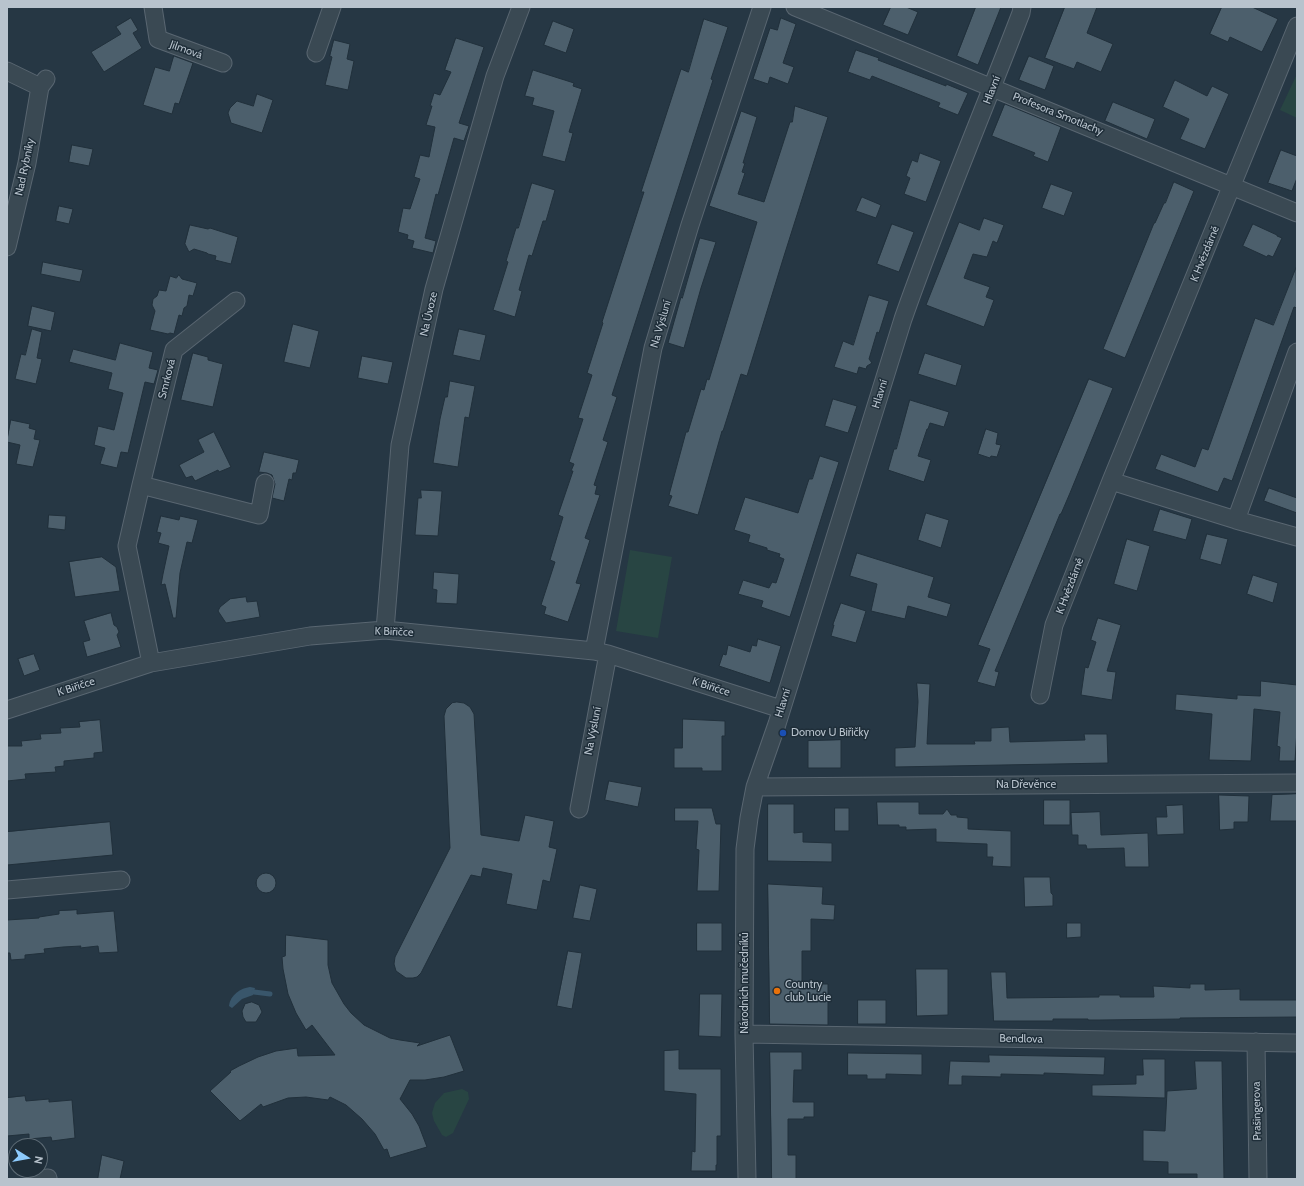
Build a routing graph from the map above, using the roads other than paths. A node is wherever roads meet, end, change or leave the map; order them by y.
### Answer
1 (153, 7) edge
2 (332, 7) edge
3 (520, 7) edge
4 (762, 7) edge
5 (795, 7) edge
6 (1022, 7) edge
7 (1297, 26) edge
8 (316, 53) dead end
9 (223, 63) dead end
10 (7, 71) edge
11 (993, 87) junction
12 (1232, 186) junction
13 (1297, 213) edge
14 (7, 247) edge
15 (236, 301) dead end
16 (1297, 352) edge
17 (1111, 481) junction
18 (266, 483) dead end
19 (141, 485) junction
20 (1236, 520) junction
21 (1297, 537) edge
22 (385, 630) junction
23 (601, 652) junction
24 (151, 662) junction
25 (1040, 695) dead end
26 (781, 709) junction
27 (7, 710) edge
28 (1297, 784) edge
29 (756, 787) junction
30 (579, 809) dead end
31 (121, 880) dead end
32 (7, 890) edge
33 (744, 1034) junction
34 (1256, 1042) junction
35 (1297, 1043) edge
36 (746, 1179) edge
37 (1258, 1179) edge

1 - 9 street, Jilmová
2 - 8 street
3 - 22 street, Na Úvoze
4 - 23 street, Na Výsluní
5 - 11 street, Profesora Smotlachy
6 - 11 street, Hlavní
7 - 12 street, K Hvězdárně
10 - 14 street, Nad Rybníky
11 - 12 street, Profesora Smotlachy
11 - 26 street, Hlavní
12 - 13 street, Profesora Smotlachy
12 - 17 street, K Hvězdárně
15 - 19 street, Smrková
16 - 20 street
17 - 20 street
17 - 25 street, K Hvězdárně
18 - 19 street
19 - 24 street, Smrková
20 - 21 street
22 - 23 street, K Biřičce
22 - 24 street, K Biřičce
23 - 26 street, K Biřičce
23 - 30 street, Na Výsluní
24 - 27 street, K Biřičce
26 - 29 street, Hlavní
28 - 29 street, Na Dřevěnce
29 - 33 street, Národních mučedníků
31 - 32 street
33 - 34 street, Bendlova
33 - 36 street, Národních mučedníků
34 - 35 street, Bendlova
34 - 37 street, Prašingerova

